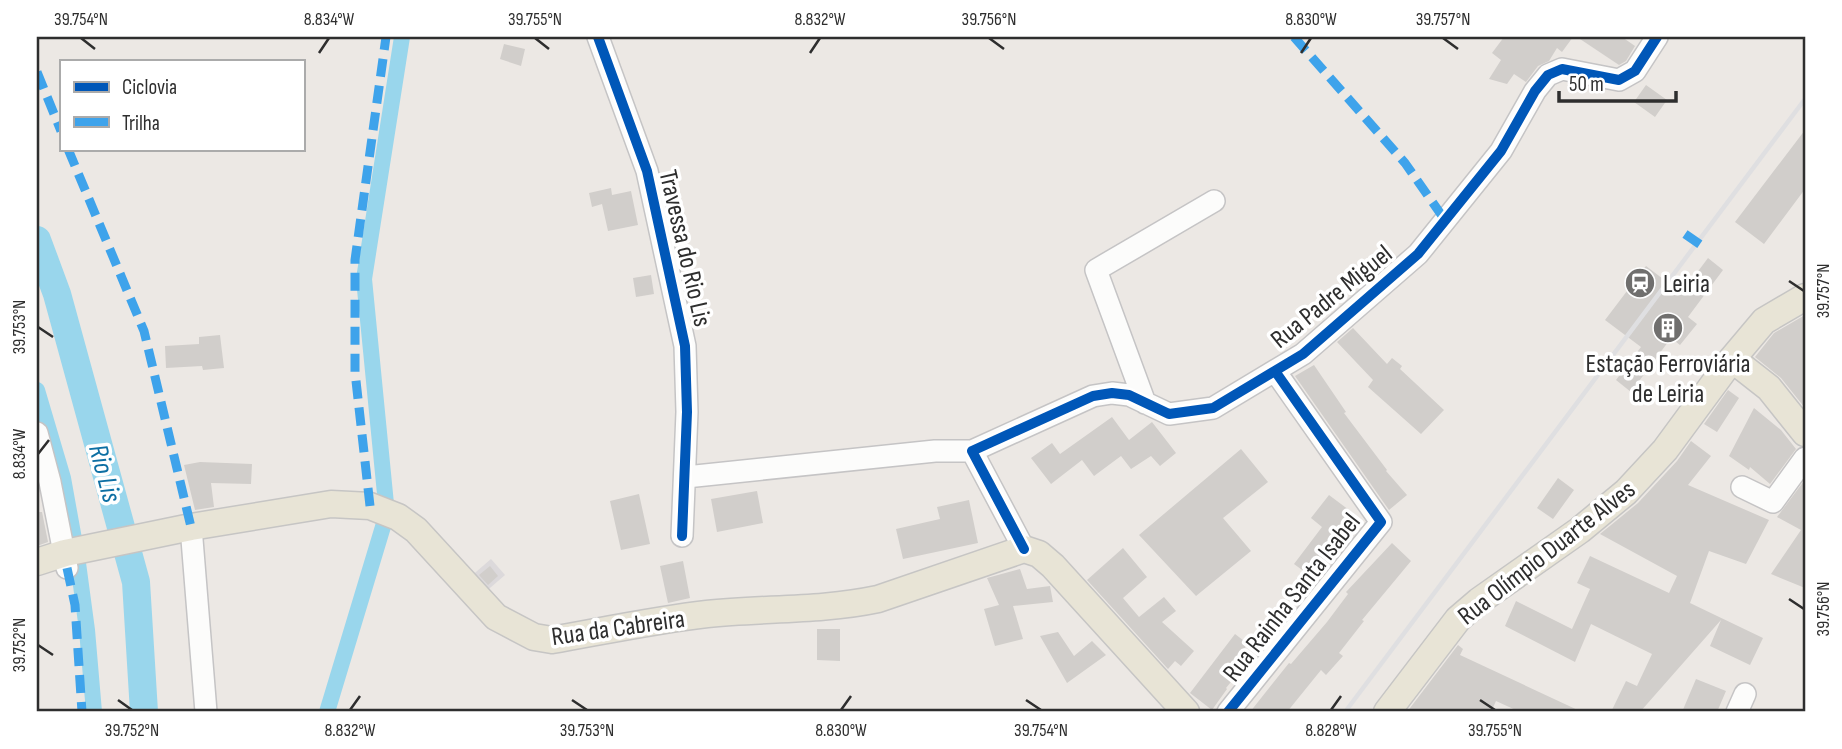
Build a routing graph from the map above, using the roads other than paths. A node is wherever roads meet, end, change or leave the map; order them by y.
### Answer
1 (597, 37) edge
2 (1657, 37) edge
3 (1214, 201) dead end
4 (1805, 297) edge
5 (1732, 359) junction
6 (1275, 371) junction
7 (1145, 403) junction
8 (37, 433) edge
9 (1805, 433) edge
10 (972, 451) junction
11 (1805, 458) edge
12 (686, 477) junction
13 (1742, 487) dead end
14 (181, 530) junction
15 (682, 536) dead end
16 (1024, 549) junction
17 (74, 556) junction
18 (37, 562) edge
19 (206, 712) edge
20 (1186, 712) edge
21 (1228, 712) edge
22 (1387, 712) edge

1 - 12 street, Travessa do Rio Lis
2 - 6 street, Rua Padre Miguel
3 - 7 street
4 - 5 main road, Rua Olímpio Duarte Alves
5 - 9 main road
5 - 22 main road, Rua Olímpio Duarte Alves
6 - 7 street, Rua Padre Miguel
6 - 21 street, Rua Rainha Santa Isabel
7 - 10 street, Rua Padre Miguel
8 - 17 street
10 - 12 street
10 - 16 street
11 - 13 street
12 - 15 street, Travessa do Rio Lis
14 - 16 main road, Rua da Cabreira
14 - 17 main road, Rua da Cabreira
14 - 19 street
16 - 20 main road
17 - 18 main road, Rua da Cabreira

